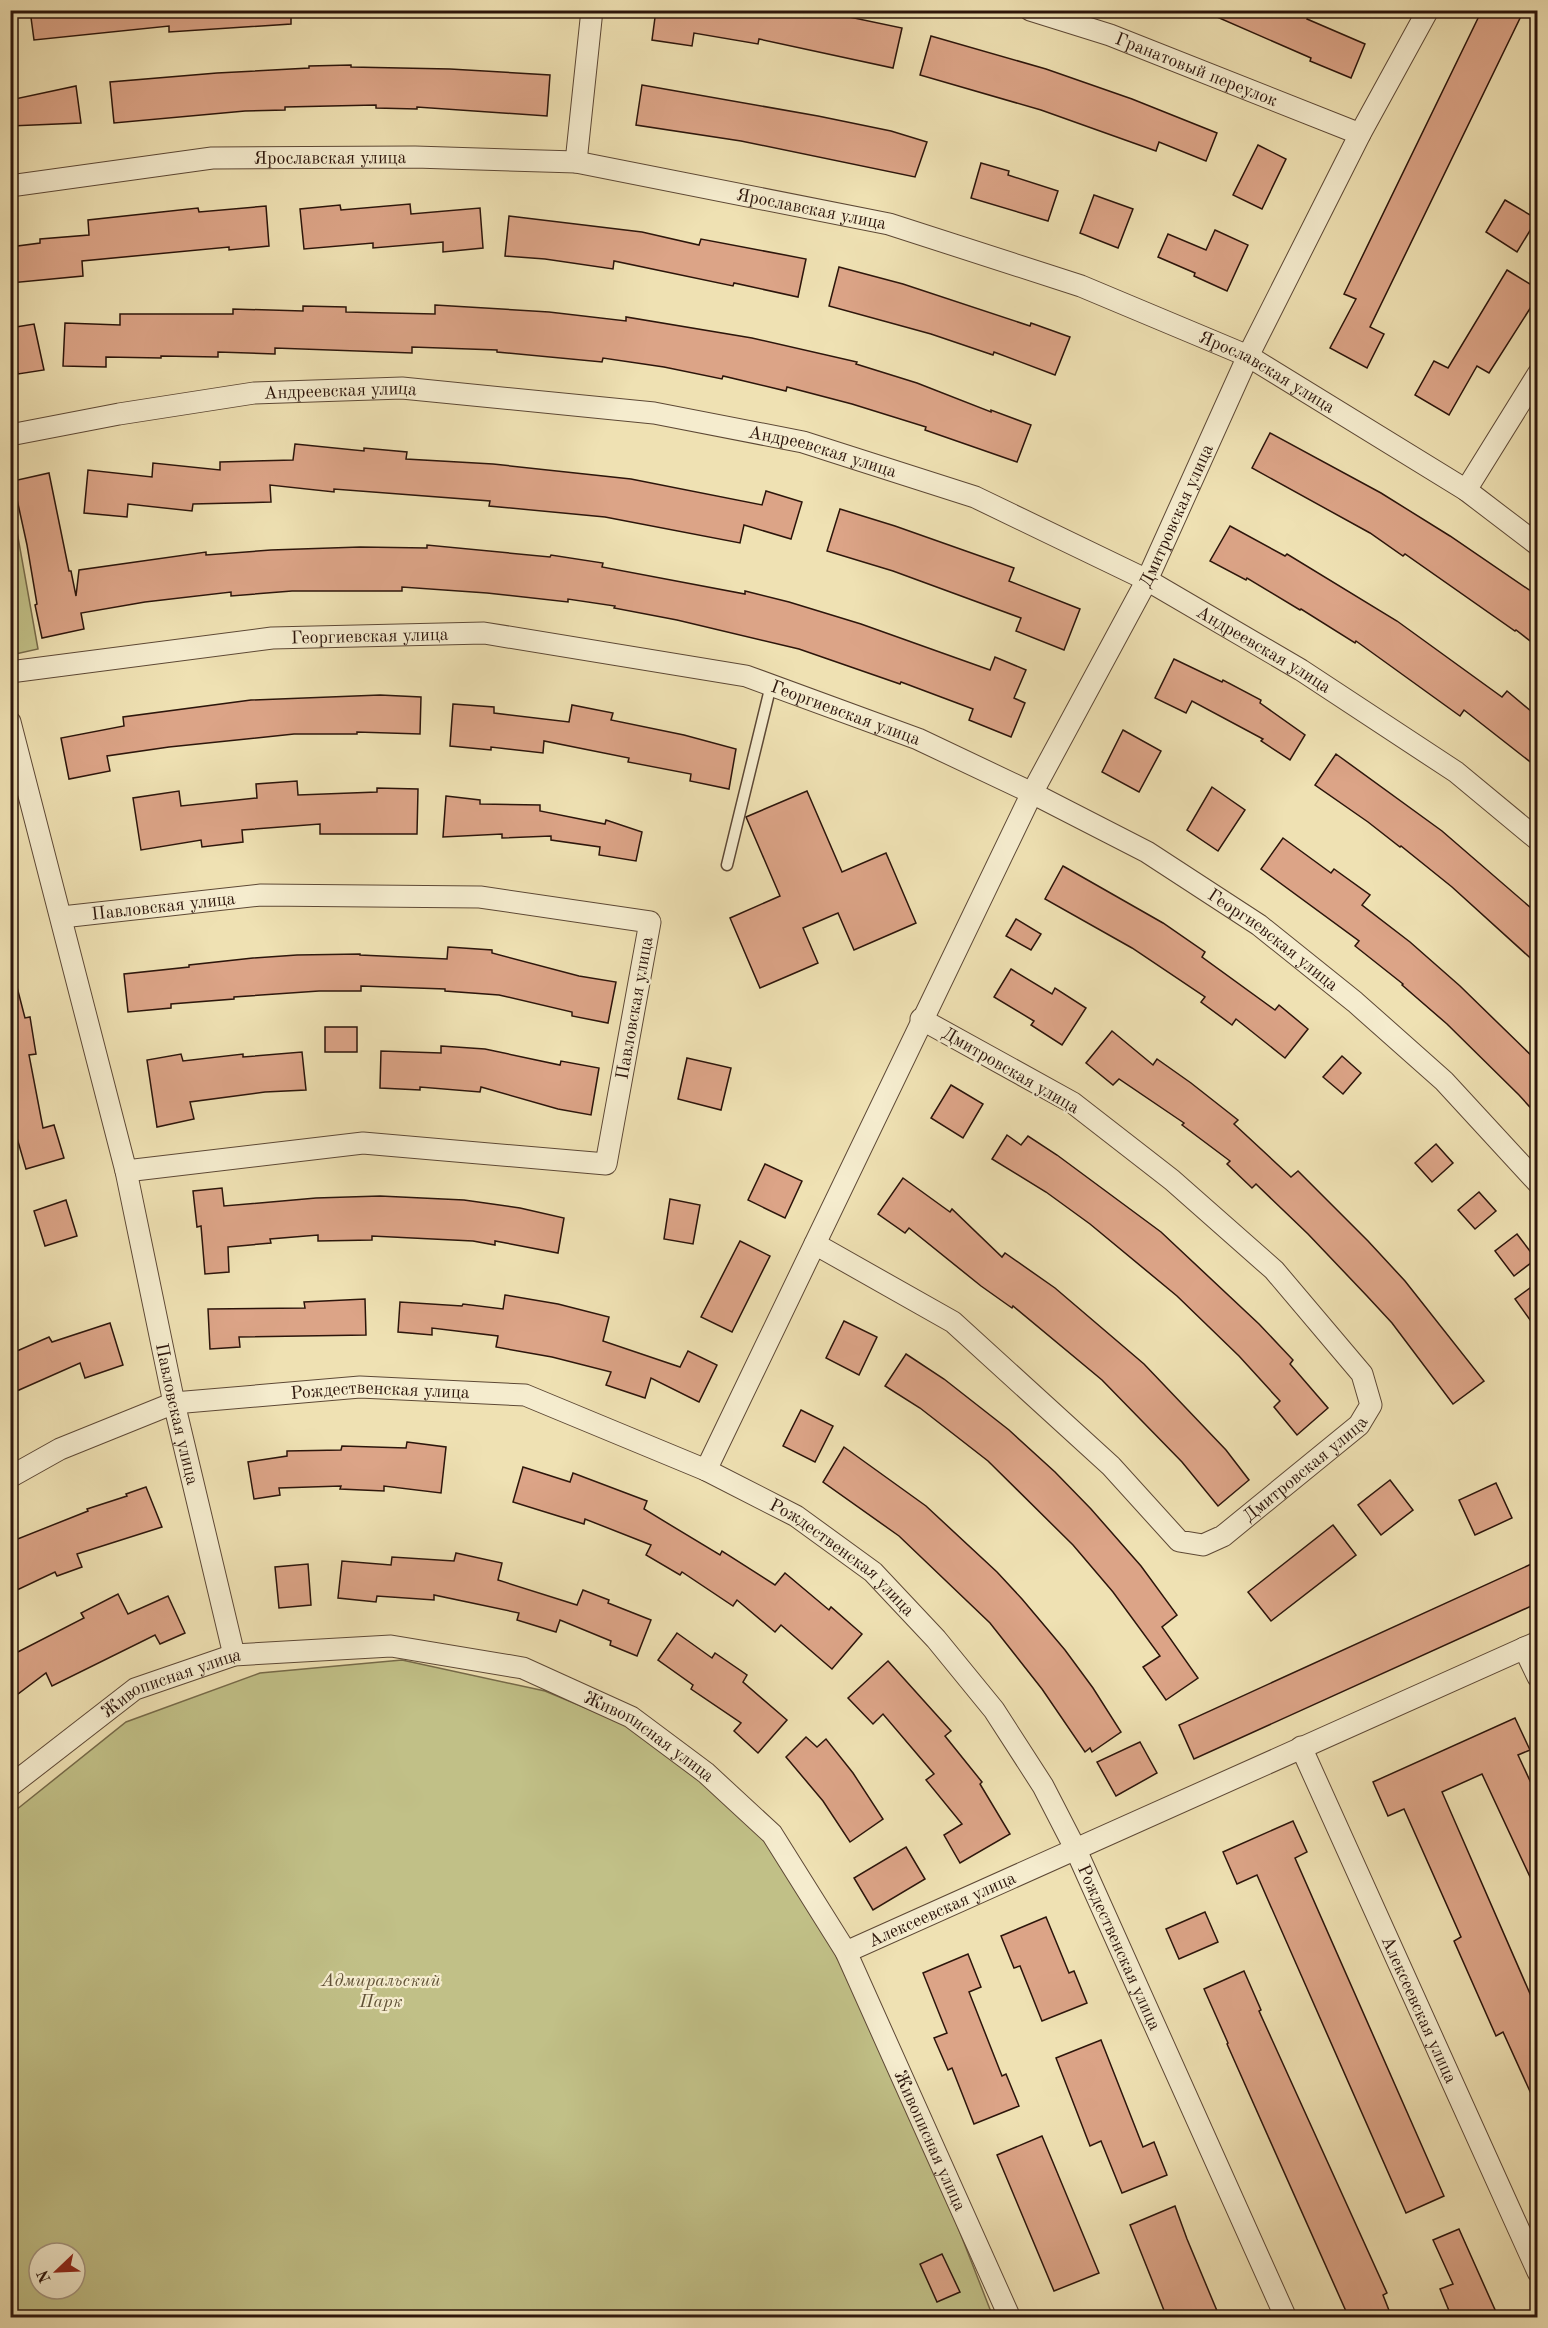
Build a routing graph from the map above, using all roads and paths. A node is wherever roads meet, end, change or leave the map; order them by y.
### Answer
1 (592, 10) edge
2 (1030, 10) edge
3 (1428, 10) edge
4 (1360, 134) junction
5 (576, 162) junction
6 (10, 186) edge
7 (1248, 356) junction
8 (1538, 374) edge
9 (10, 435) edge
10 (1466, 490) junction
11 (1538, 545) edge
12 (1147, 580) junction
13 (10, 672) edge
14 (771, 685) junction
15 (10, 722) edge
16 (1032, 793) junction
17 (1538, 840) edge
18 (727, 865) dead end
19 (62, 917) junction
20 (921, 1019) junction
21 (126, 1171) junction
22 (1538, 1183) edge
23 (814, 1244) junction
24 (174, 1403) junction
25 (706, 1470) junction
26 (10, 1477) edge
27 (1531, 1645) edge
28 (234, 1655) junction
29 (1538, 1677) edge
30 (1302, 1747) junction
31 (10, 1786) edge
32 (1076, 1850) junction
33 (846, 1952) junction
34 (1538, 2272) edge
35 (1010, 2318) edge
36 (1286, 2318) edge

1 - 5 street
2 - 4 street, Гранатовый переулок
3 - 4 street, Дмитровская улица
4 - 7 street, Дмитровская улица
5 - 6 street, Ярославская улица
5 - 7 street, Ярославская улица
7 - 10 street, Ярославская улица
7 - 12 street, Дмитровская улица
8 - 10 street
9 - 12 street, Андреевская улица
10 - 11 street, Ярославская улица
12 - 16 street, Дмитровская улица
12 - 17 street, Андреевская улица
13 - 14 street, Георгиевская улица
14 - 16 street, Георгиевская улица
14 - 18 lane
15 - 19 street, Павловская улица
16 - 20 street, Дмитровская улица
16 - 22 street, Георгиевская улица
19 - 21 street, Павловская улица
19 - 21 street, Павловская улица
20 - 23 street, Дмитровская улица
20 - 23 street, Дмитровская улица
21 - 24 street, Павловская улица
23 - 25 street, Дмитровская улица
24 - 25 street, Рождественская улица
24 - 26 street, Рождественская улица
24 - 28 street, Павловская улица
25 - 32 street, Рождественская улица
27 - 29 street, Алексеевская улица
27 - 30 street, Алексеевская улица
28 - 31 street, Живописная улица
28 - 33 street, Живописная улица
30 - 32 street, Алексеевская улица
30 - 34 street, Алексеевская улица
32 - 33 street, Алексеевская улица
32 - 36 street, Рождественская улица
33 - 35 street, Живописная улица

